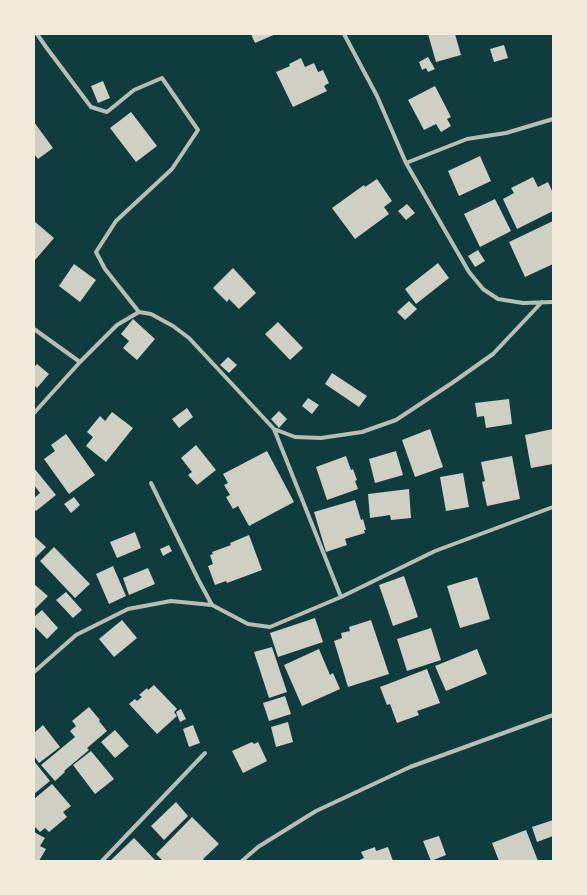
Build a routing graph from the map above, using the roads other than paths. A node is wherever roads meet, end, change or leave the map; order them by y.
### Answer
1 (38, 34) edge
2 (344, 34) edge
3 (553, 119) edge
4 (406, 163) junction
5 (542, 302) junction
6 (553, 302) edge
7 (139, 312) junction
8 (34, 329) edge
9 (80, 362) junction
10 (34, 413) edge
11 (274, 429) junction
12 (151, 483) dead end
13 (553, 507) edge
14 (341, 597) junction
15 (212, 605) junction
16 (34, 672) edge
17 (553, 715) edge
18 (205, 753) dead end
19 (102, 861) edge
20 (242, 861) edge

1 - 7 street
2 - 4 street
3 - 4 street
4 - 5 street
5 - 6 street
5 - 11 street
7 - 9 street
7 - 11 street
8 - 9 street
9 - 10 street
11 - 14 street
12 - 15 street
13 - 14 street
14 - 15 street
15 - 16 street
17 - 20 street
18 - 19 street

